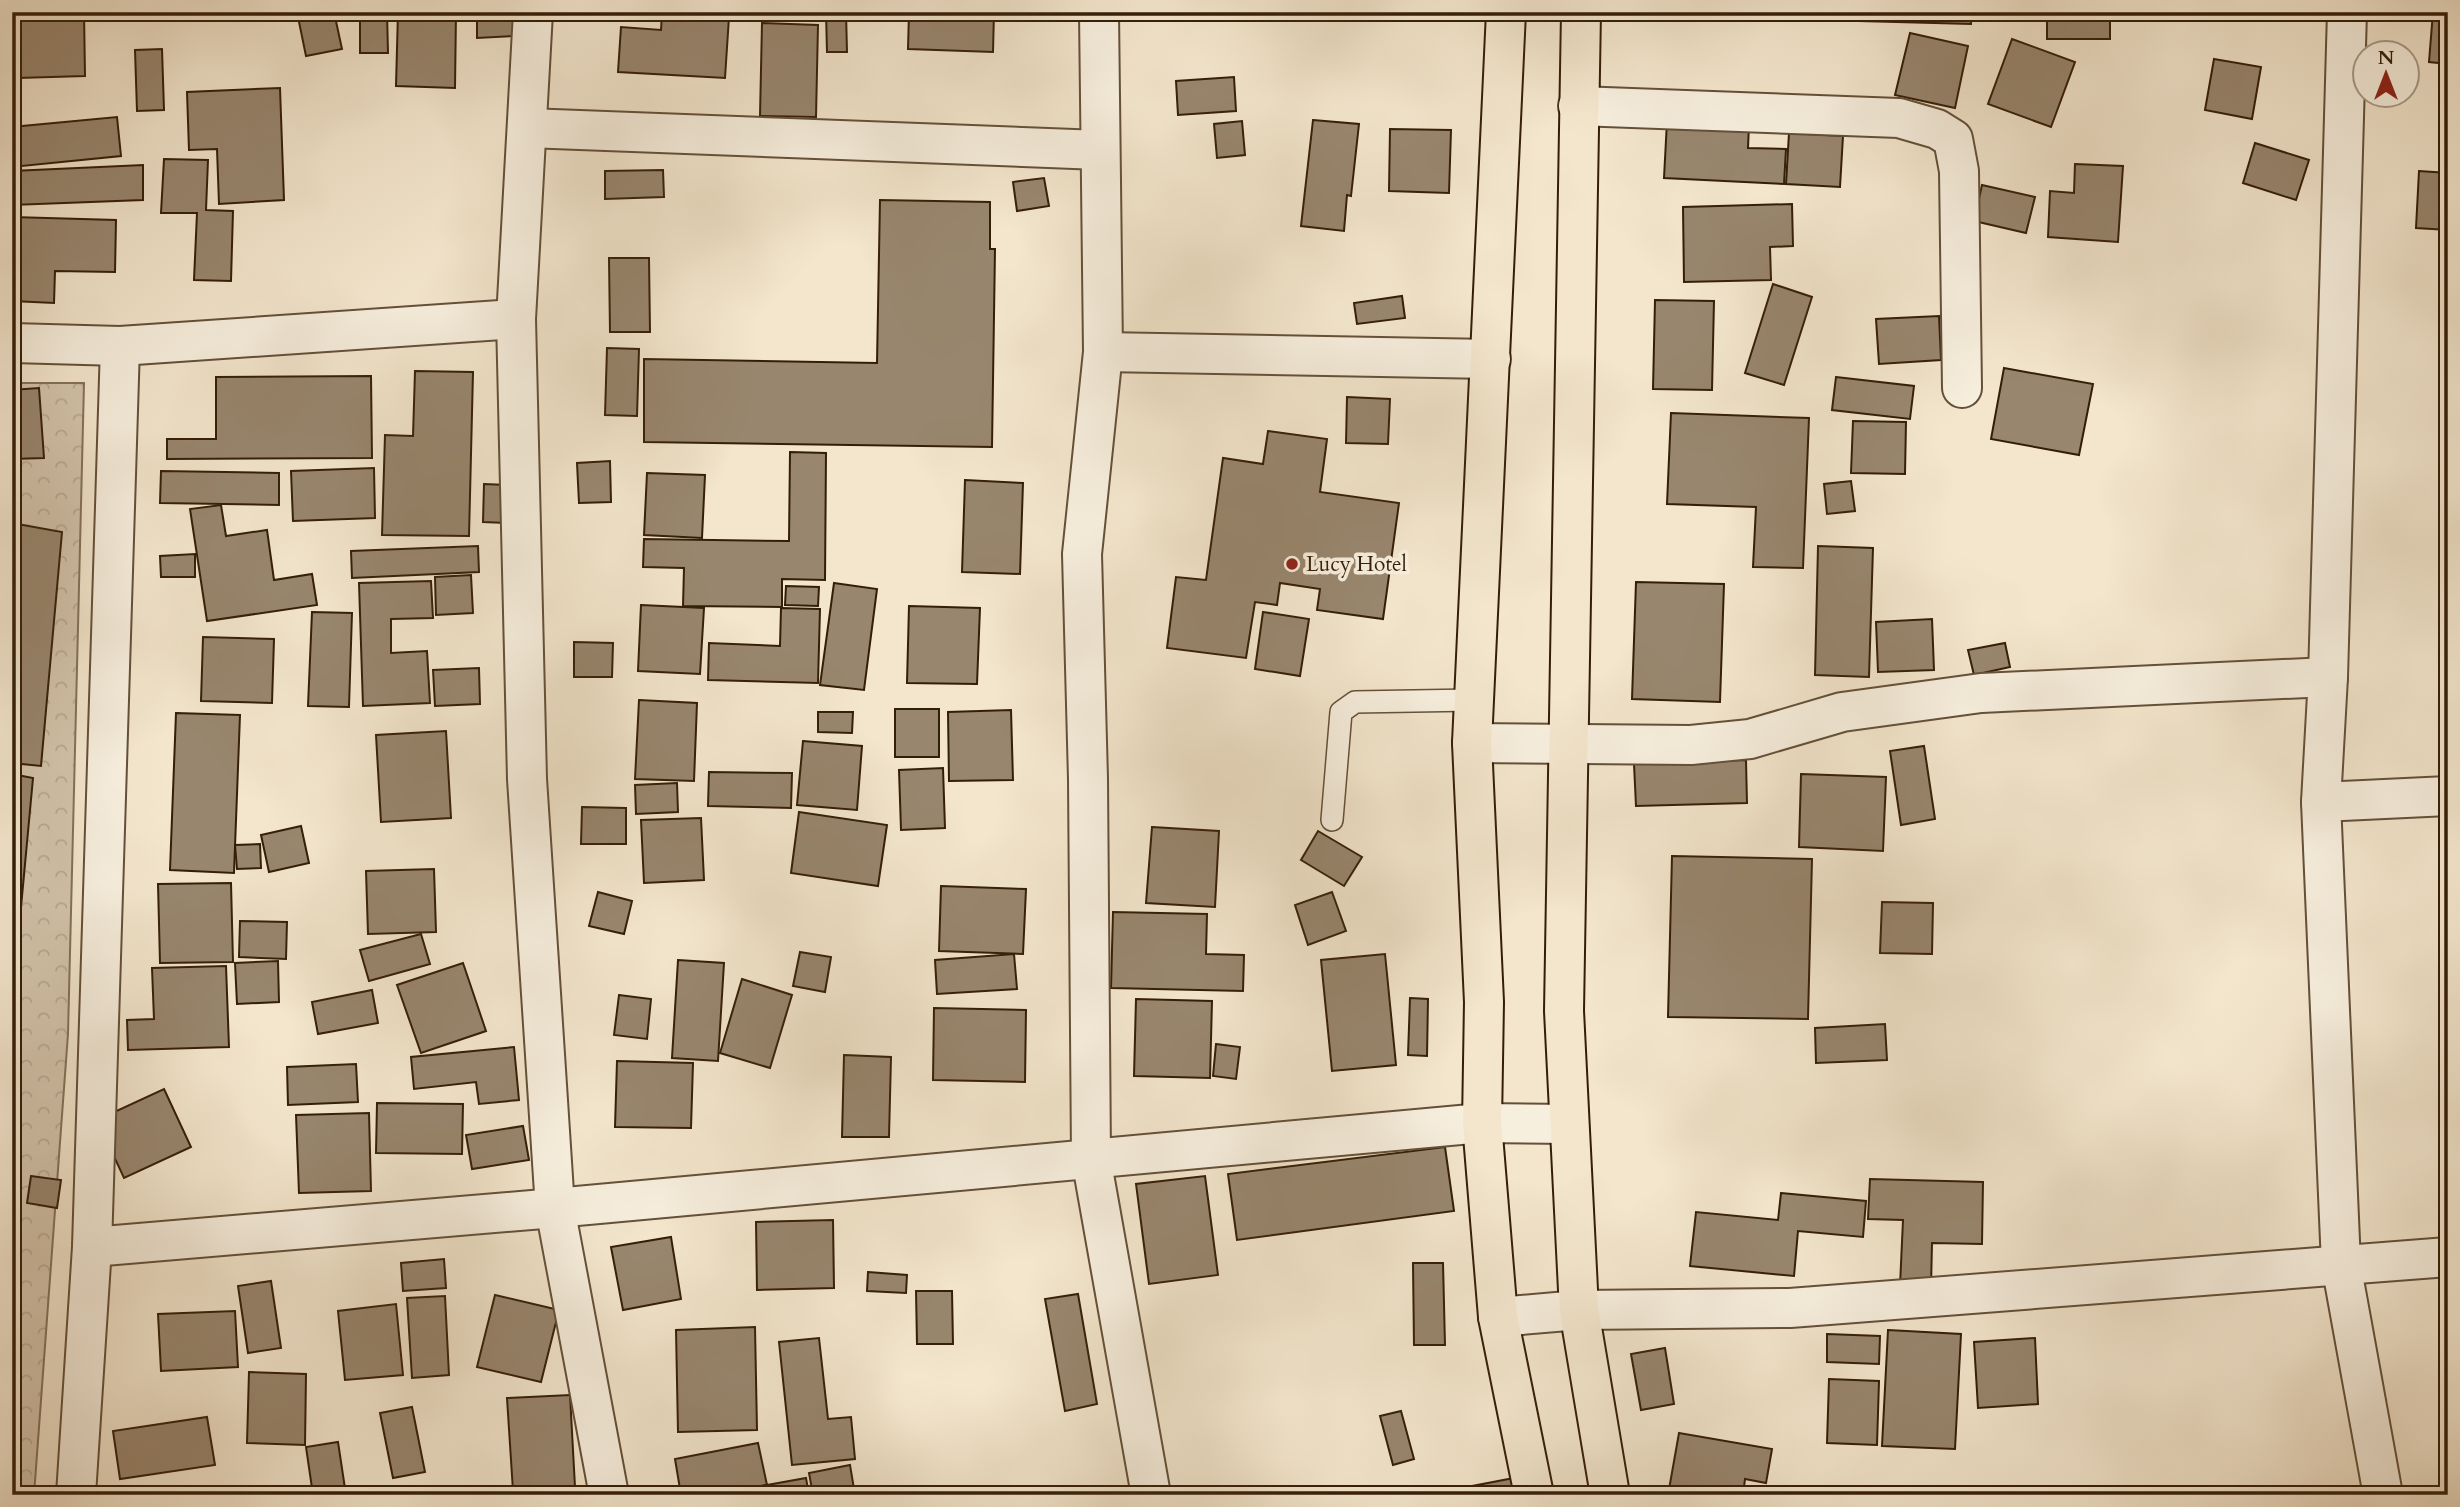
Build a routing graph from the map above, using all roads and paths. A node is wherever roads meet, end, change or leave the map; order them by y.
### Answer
1 (533, 12) edge
2 (1098, 12) edge
3 (1506, 12) edge
4 (1581, 12) edge
5 (2347, 12) edge
6 (1578, 106) junction
7 (527, 128) junction
8 (1100, 150) junction
9 (516, 320) junction
10 (12, 343) edge
11 (120, 346) junction
12 (1102, 352) junction
13 (1491, 359) junction
14 (1962, 388) dead end
15 (2328, 677) junction
16 (1473, 700) junction
17 (1472, 743) junction
18 (1568, 743) junction
19 (2448, 796) edge
20 (2321, 802) junction
21 (1332, 820) dead end
22 (1482, 1123) junction
23 (1569, 1124) junction
24 (1091, 1158) junction
25 (555, 1208) junction
26 (92, 1247) junction
27 (2448, 1257) edge
28 (2341, 1264) junction
29 (1580, 1310) junction
30 (1498, 1317) junction
31 (76, 1495) edge
32 (609, 1495) edge
33 (1152, 1495) edge
34 (1534, 1495) edge
35 (1611, 1495) edge
36 (2384, 1495) edge

1 - 7 street
2 - 8 street
3 - 13 highway
4 - 6 highway
5 - 15 street
6 - 14 street
6 - 18 highway
7 - 8 street
7 - 9 street
8 - 12 street
9 - 11 street
9 - 25 street
10 - 11 street
11 - 26 street
12 - 13 street
12 - 24 street
13 - 16 highway
15 - 18 street
15 - 20 street
16 - 17 highway
16 - 21 lane
17 - 18 street
17 - 22 highway
18 - 23 highway
19 - 20 street
20 - 28 street
22 - 23 street
22 - 24 street
22 - 30 highway
23 - 29 highway
24 - 25 street
24 - 33 street
25 - 26 street
25 - 32 street
26 - 31 street
27 - 28 street
28 - 29 street
28 - 36 street
29 - 30 street
29 - 35 highway
30 - 34 highway

